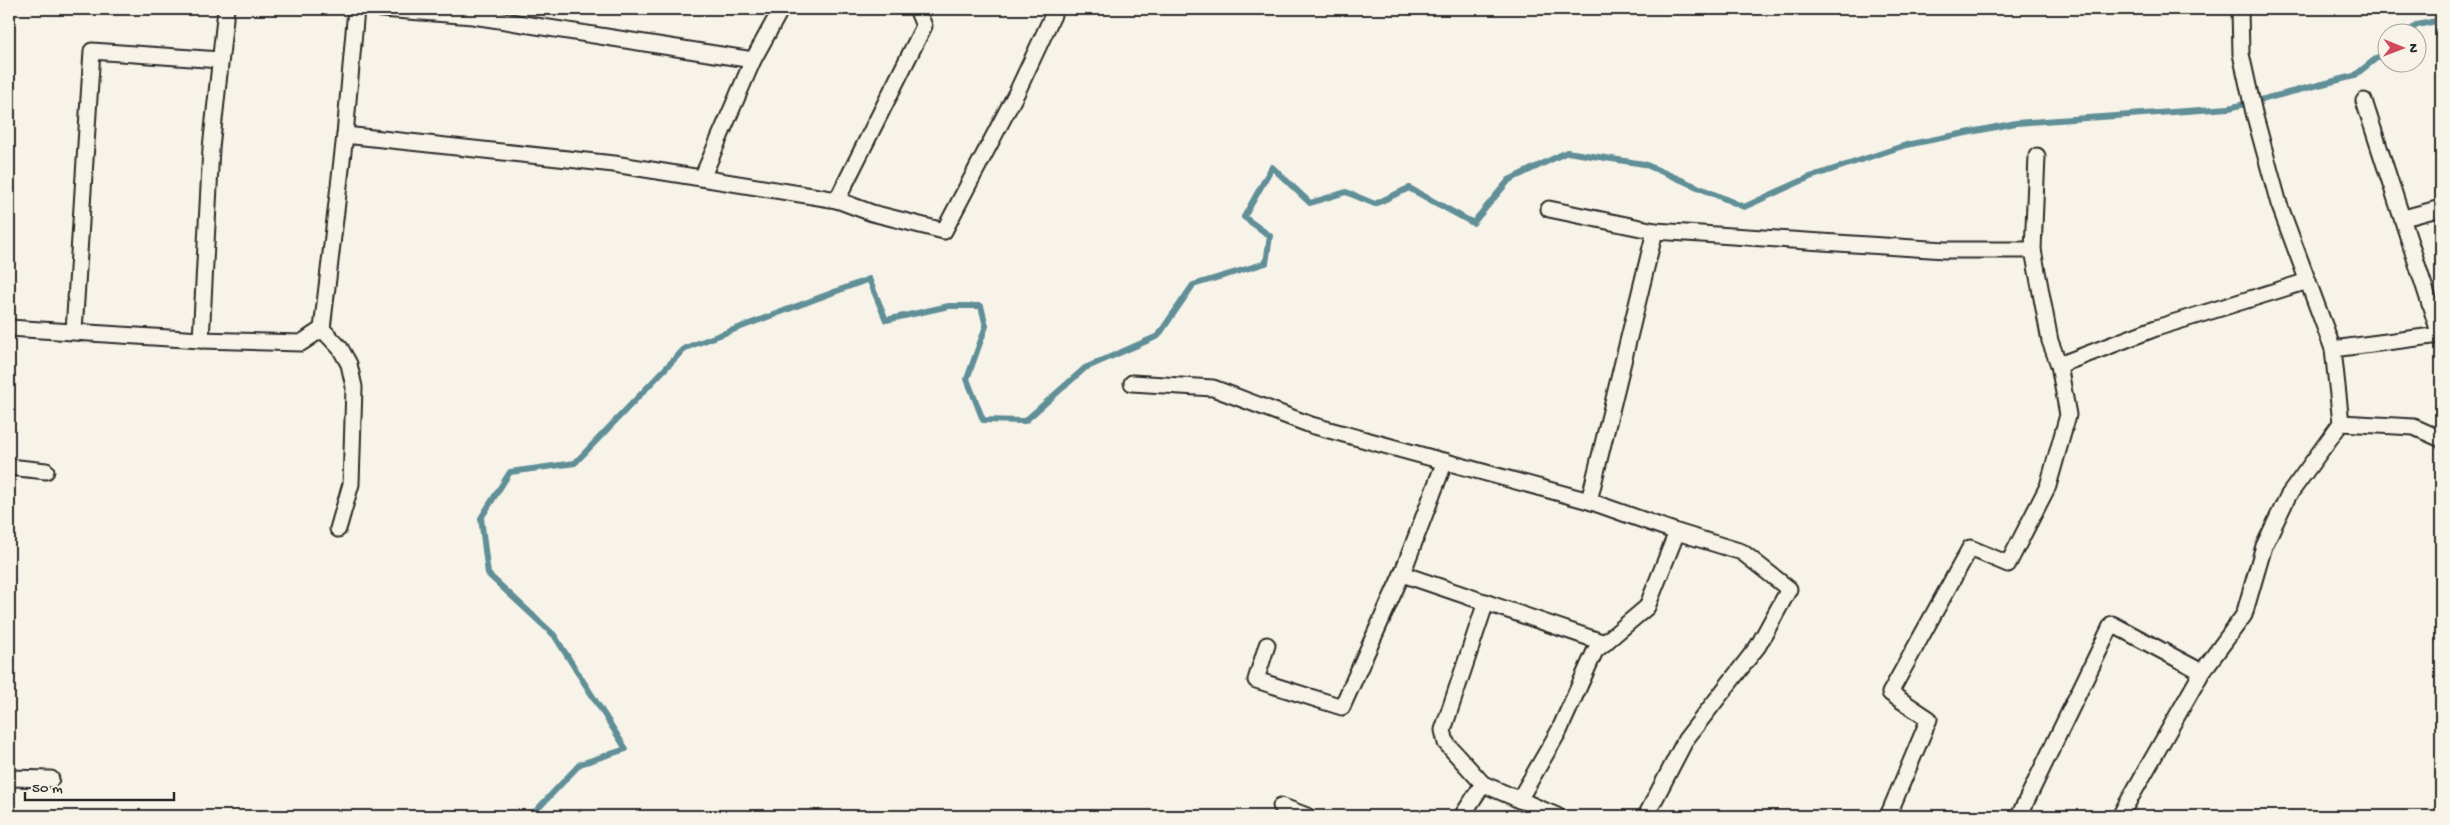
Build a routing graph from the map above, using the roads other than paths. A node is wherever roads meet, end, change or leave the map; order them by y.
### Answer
1 (226, 9) edge
2 (356, 9) edge
3 (382, 9) edge
4 (781, 9) edge
5 (917, 9) edge
6 (2240, 9) edge
7 (1053, 15) dead end
8 (220, 60) junction
9 (753, 60) junction
10 (2364, 101) dead end
11 (344, 135) junction
12 (2037, 156) dead end
13 (702, 178) junction
14 (837, 200) junction
15 (2441, 208) edge
16 (1549, 209) dead end
17 (2404, 218) junction
18 (1655, 231) junction
19 (2033, 250) junction
20 (2308, 281) junction
21 (9, 328) edge
22 (322, 329) junction
23 (74, 331) junction
24 (201, 340) junction
25 (2333, 349) junction
26 (2060, 364) junction
27 (1132, 383) dead end
28 (2341, 424) junction
29 (2441, 439) edge
30 (1444, 462) junction
31 (9, 467) edge
32 (46, 471) dead end
33 (1589, 501) junction
34 (338, 529) dead end
35 (1677, 532) junction
36 (1402, 574) junction
37 (1486, 602) junction
38 (1605, 642) junction
39 (1267, 645) dead end
40 (2202, 672) junction
41 (9, 778) edge
42 (51, 779) dead end
43 (1483, 784) junction
44 (1519, 800) junction
45 (1281, 806) dead end
46 (1307, 816) edge
47 (1462, 816) edge
48 (1557, 816) edge
49 (1646, 816) edge
50 (1888, 816) edge
51 (2019, 816) edge
52 (2120, 816) edge

1 - 8 street
2 - 11 street
3 - 9 street
4 - 9 street
5 - 14 street
6 - 20 street
7 - 14 street
8 - 23 street
8 - 24 street
9 - 13 street
10 - 17 street
11 - 13 street
11 - 22 street
12 - 19 street
13 - 14 street
15 - 17 street
16 - 18 street
17 - 25 street
18 - 19 street
18 - 33 street
19 - 26 street
20 - 25 street
20 - 26 street
21 - 23 street
22 - 24 street
22 - 34 street
23 - 24 street
25 - 28 street
26 - 50 street
27 - 30 street
28 - 29 street
28 - 40 street
30 - 33 street
30 - 36 street
31 - 32 street
33 - 35 street
35 - 38 street
35 - 49 street
36 - 37 street
36 - 39 street
37 - 38 street
37 - 43 street
38 - 44 street
40 - 51 street
40 - 52 street
41 - 42 street
43 - 44 street
43 - 47 street
44 - 48 street
45 - 46 street

